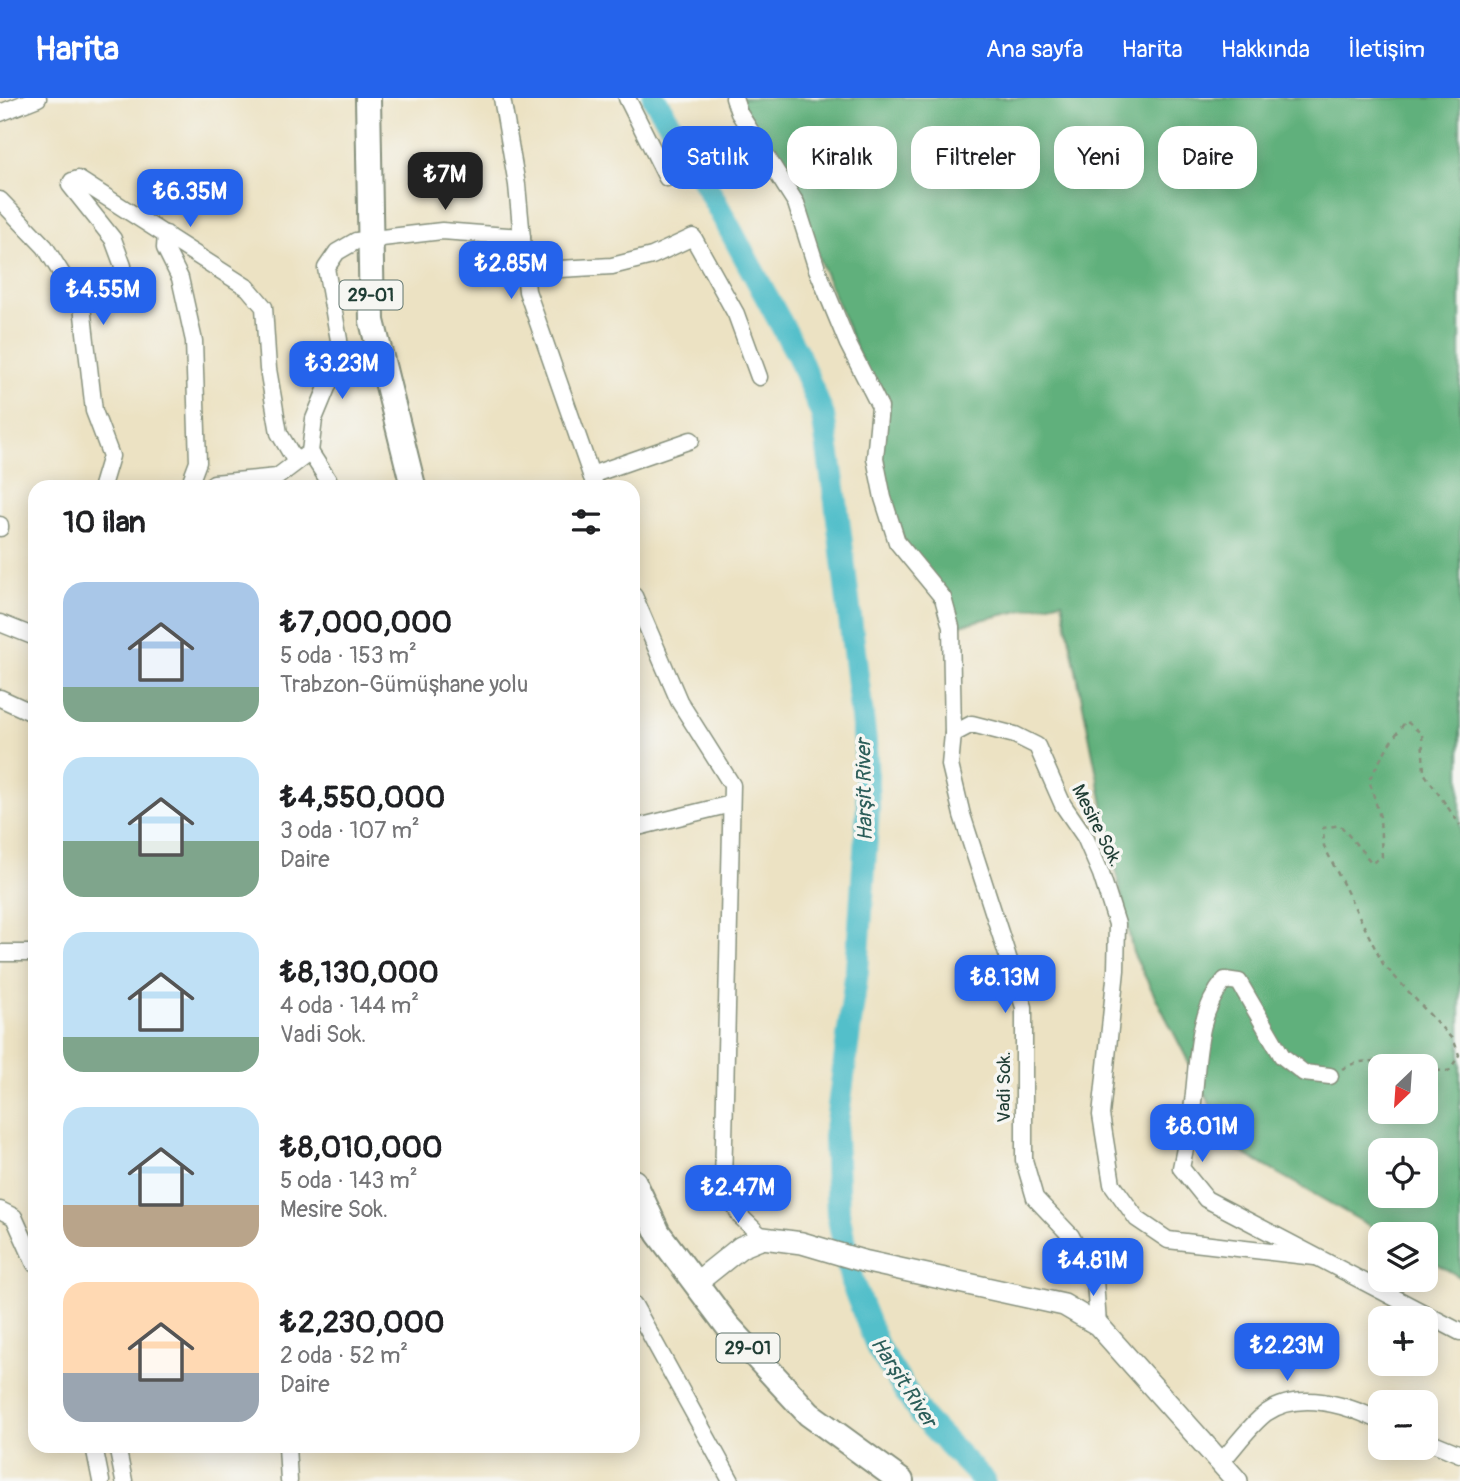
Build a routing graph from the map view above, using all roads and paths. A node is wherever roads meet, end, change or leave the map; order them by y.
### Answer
1 (38, 98) edge
2 (368, 98) edge
3 (502, 98) edge
4 (627, 98) edge
5 (734, 98) edge
6 (0, 113) edge
7 (662, 168) edge
8 (0, 200) edge
9 (166, 234) junction
10 (522, 237) junction
11 (370, 240) junction
12 (123, 266) dead end
13 (525, 271) junction
14 (760, 377) dead end
15 (691, 440) dead end
16 (310, 452) junction
17 (296, 462) junction
18 (104, 480) edge
19 (191, 480) edge
20 (282, 480) edge
21 (328, 480) edge
22 (412, 480) edge
23 (593, 480) edge
24 (595, 480) edge
25 (640, 610) edge
26 (0, 623) edge
27 (28, 634) edge
28 (0, 698) edge
29 (28, 711) edge
30 (953, 734) junction
31 (731, 804) junction
32 (1460, 825) edge
33 (640, 827) edge
34 (0, 953) edge
35 (28, 953) edge
36 (1368, 1062) edge
37 (1438, 1071) edge
38 (1330, 1076) joint
39 (640, 1195) edge
40 (0, 1210) edge
41 (763, 1238) junction
42 (28, 1248) edge
43 (1315, 1257) junction
44 (696, 1283) junction
45 (640, 1316) edge
46 (1098, 1325) junction
47 (1460, 1332) edge
48 (1368, 1415) edge
49 (1438, 1445) edge
50 (95, 1453) edge
51 (118, 1453) edge
52 (287, 1453) edge
53 (1460, 1454) edge
54 (1221, 1462) junction
55 (890, 1478) edge
56 (101, 1481) edge
57 (124, 1481) edge
58 (289, 1481) edge
59 (731, 1481) edge
60 (1237, 1481) edge

1 - 6 street
2 - 11 main road, 29-01
3 - 10 street
4 - 7 street
5 - 30 street, Vadi Sok.
8 - 18 street
9 - 12 street
9 - 17 street
9 - 19 street
10 - 11 street
10 - 13 street
11 - 16 street
11 - 22 main road, 29-01
13 - 14 street
13 - 23 street
15 - 24 street
16 - 17 street
16 - 21 street
17 - 20 street
25 - 31 street
26 - 27 street
28 - 29 street
30 - 43 street, Mesire Sok.
30 - 46 street, Vadi Sok.
31 - 33 street
31 - 41 street
32 - 37 path
34 - 35 street
36 - 38 path
38 - 43 street
39 - 44 main road, 29-01
40 - 42 street
41 - 44 street
41 - 46 street
43 - 47 street
44 - 55 main road, 29-01
45 - 59 street
46 - 54 street
48 - 54 street
49 - 53 street
50 - 56 street
51 - 57 street
52 - 58 street
54 - 60 street

